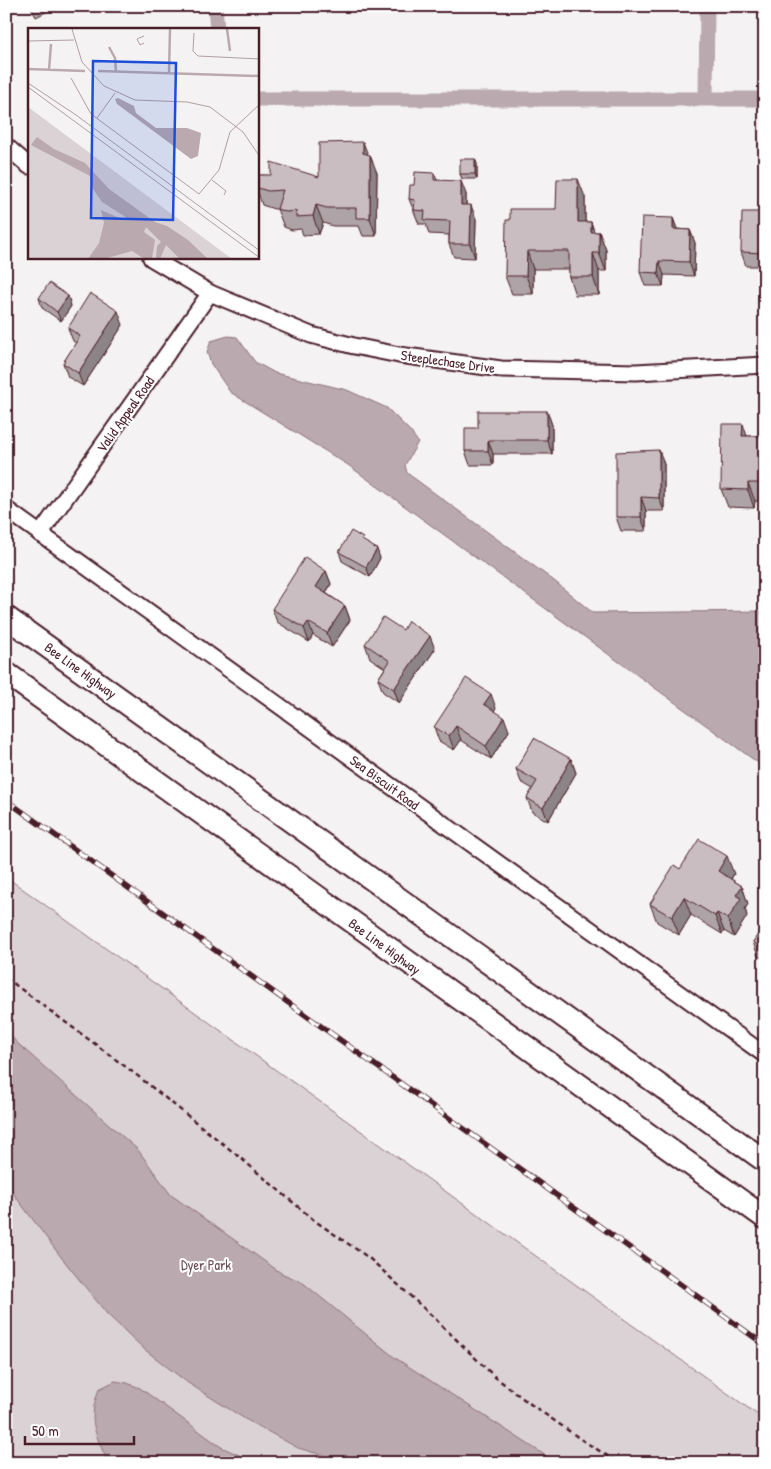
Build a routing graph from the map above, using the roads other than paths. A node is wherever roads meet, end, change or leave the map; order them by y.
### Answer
1 (6, 146) edge
2 (28, 165) edge
3 (152, 259) edge
4 (210, 294) junction
5 (765, 365) edge
6 (6, 508) edge
7 (40, 534) junction
8 (6, 616) edge
9 (6, 672) edge
10 (765, 1054) edge
11 (765, 1161) edge
12 (765, 1218) edge

1 - 2 street
3 - 4 street, Steeplechase Drive
4 - 5 street, Steeplechase Drive
4 - 7 street, Valid Appeal Road
6 - 7 street, Sea Biscuit Road
7 - 10 street, Sea Biscuit Road
8 - 11 highway, Bee Line Highway
9 - 12 highway, Bee Line Highway

